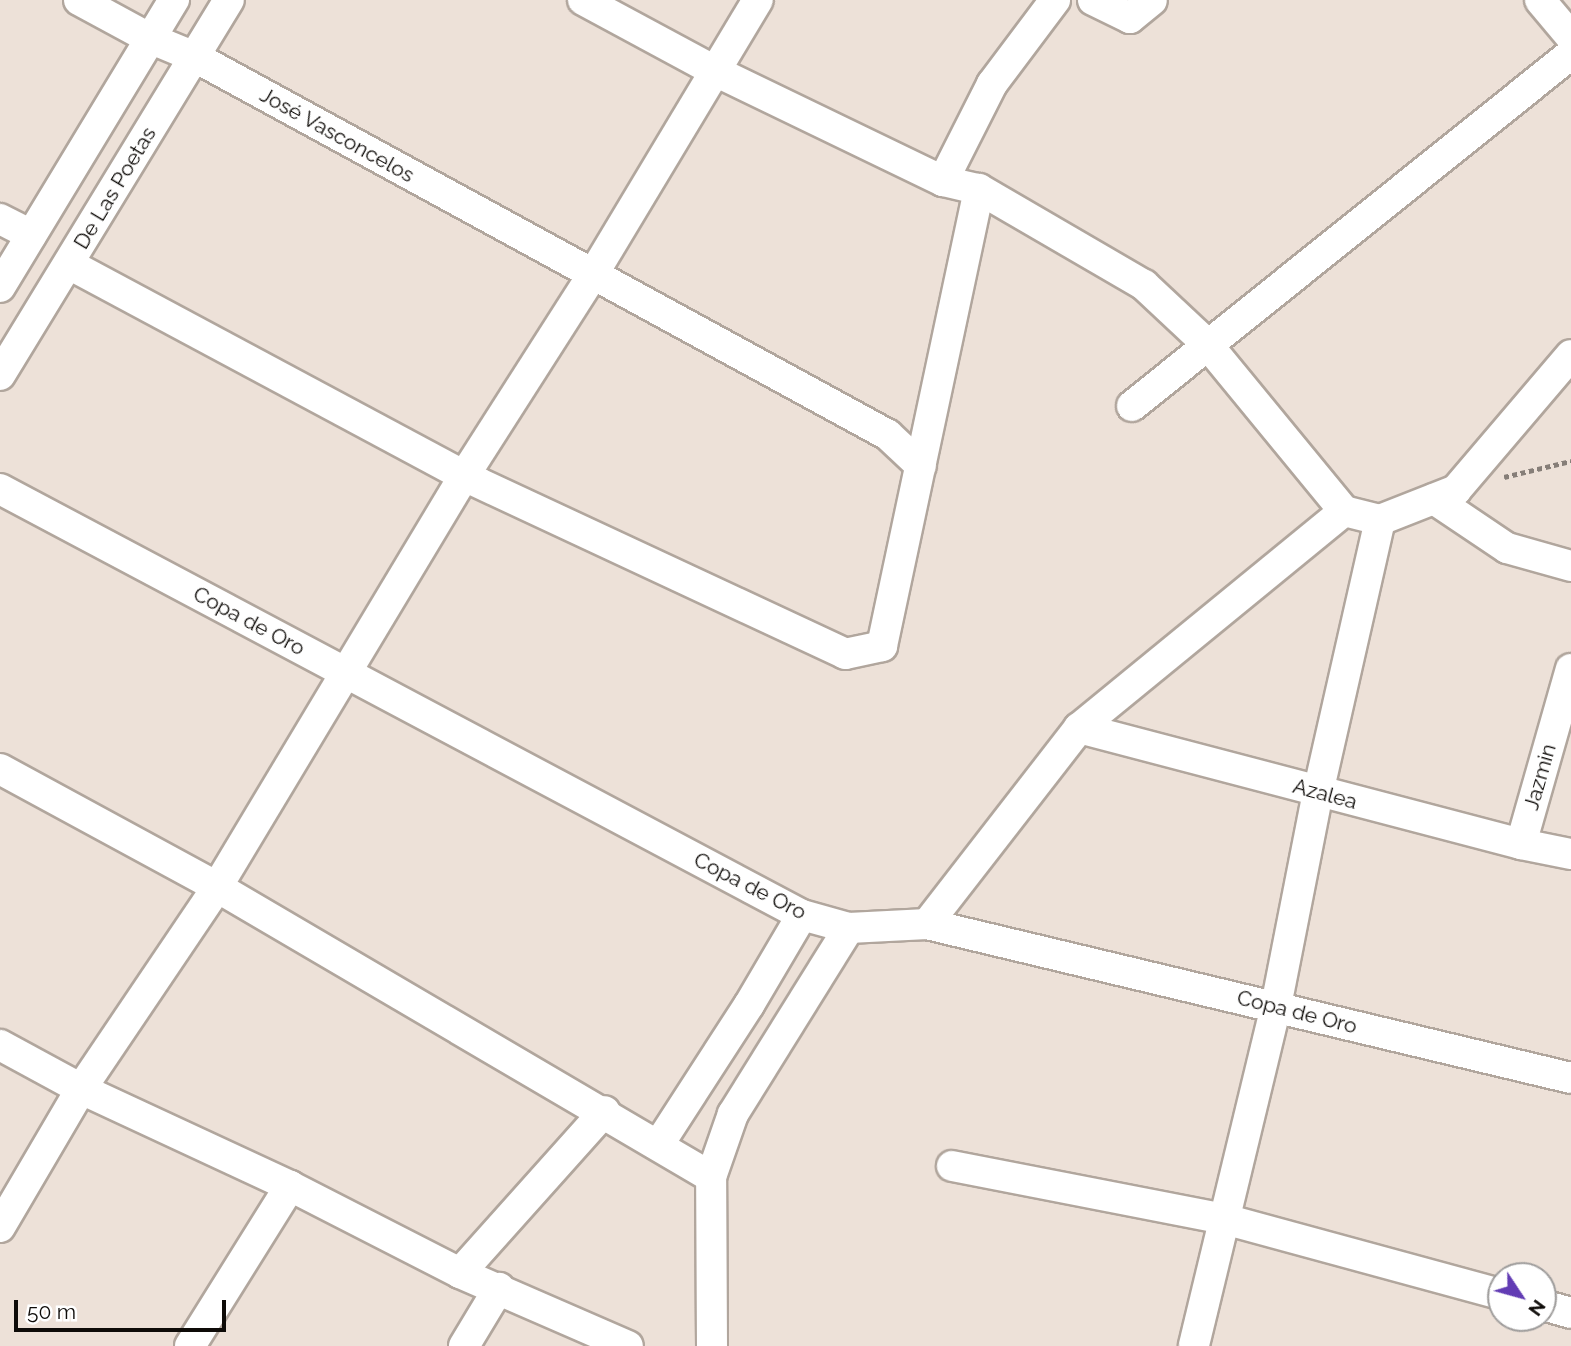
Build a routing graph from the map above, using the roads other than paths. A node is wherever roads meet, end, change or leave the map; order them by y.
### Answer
1 (79, 0) edge
2 (174, 0) edge
3 (229, 0) edge
4 (583, 0) edge
5 (758, 0) edge
6 (1055, 0) edge
7 (1093, 0) edge
8 (1152, 0) edge
9 (1540, 0) edge
10 (1571, 37) edge
11 (149, 38) junction
12 (1571, 54) edge
13 (195, 57) junction
14 (715, 71) junction
15 (943, 181) junction
16 (979, 189) junction
17 (0, 219) edge
18 (31, 235) junction
19 (69, 264) junction
20 (592, 276) junction
21 (0, 287) edge
22 (1207, 344) junction
23 (1571, 355) edge
24 (0, 375) edge
25 (1132, 406) dead end
26 (921, 466) junction
27 (464, 476) junction
28 (0, 489) edge
29 (1445, 494) junction
30 (1344, 511) junction
31 (1380, 520) junction
32 (1571, 566) edge
33 (1571, 669) edge
34 (345, 672) junction
35 (1079, 728) junction
36 (0, 769) edge
37 (1318, 792) junction
38 (1521, 844) junction
39 (1571, 854) edge
40 (217, 887) junction
41 (802, 915) junction
42 (927, 924) junction
43 (849, 928) junction
44 (1276, 1006) junction
45 (0, 1045) edge
46 (1571, 1079) edge
47 (81, 1089) junction
48 (605, 1111) junction
49 (659, 1144) junction
50 (952, 1166) dead end
51 (711, 1177) junction
52 (290, 1186) junction
53 (1223, 1219) junction
54 (0, 1227) edge
55 (460, 1273) junction
56 (499, 1288) junction
57 (1487, 1290) edge
58 (190, 1346) edge
59 (464, 1346) edge
60 (628, 1346) edge
61 (712, 1346) edge
62 (1194, 1346) edge

1 - 11 street, José Vasconcelos
2 - 11 street
3 - 13 street, De Las Poetas
4 - 14 street
5 - 14 street
6 - 15 street
7 - 8 street
9 - 10 street
11 - 13 street, José Vasconcelos
11 - 18 street
12 - 22 street
13 - 19 street, De Las Poetas
13 - 20 street, José Vasconcelos
14 - 15 street
14 - 20 street
15 - 16 street
16 - 22 street
16 - 26 street
17 - 18 street
18 - 21 street
19 - 24 street, De Las Poetas
19 - 27 street
20 - 26 street, José Vasconcelos
20 - 27 street
22 - 25 street
22 - 30 street
23 - 29 street
26 - 27 street
27 - 34 street
28 - 34 street, Copa de Oro
29 - 31 street
29 - 32 street
30 - 31 street
30 - 35 street
31 - 37 street
33 - 38 street, Jazmin
34 - 40 street
34 - 41 street, Copa de Oro
35 - 37 street, Azalea
35 - 42 street
36 - 40 street
37 - 38 street, Azalea
37 - 44 street
38 - 39 street, Azalea
40 - 47 street
40 - 48 street
41 - 43 street, Copa de Oro
41 - 49 street
42 - 43 street, Copa de Oro
42 - 44 street, Copa de Oro
43 - 51 street
44 - 46 street, Copa de Oro
44 - 53 street
45 - 47 street
47 - 52 street
47 - 54 street
48 - 49 street
48 - 55 street
49 - 51 street
50 - 53 street
51 - 61 street
52 - 55 street
52 - 58 street
53 - 57 street
53 - 62 street
55 - 56 street
56 - 59 street
56 - 60 street

